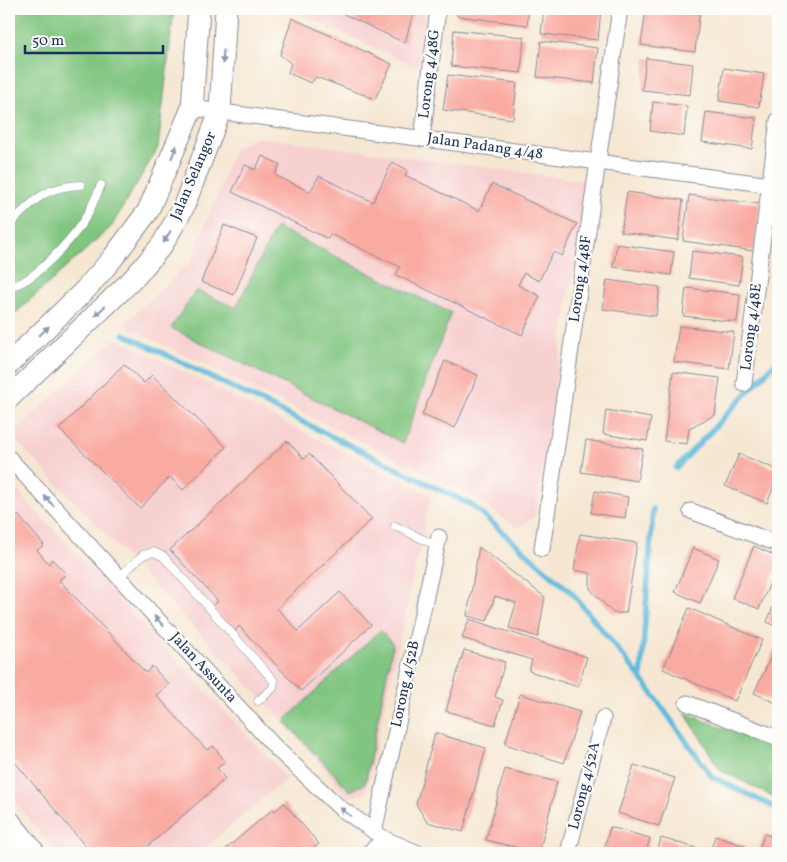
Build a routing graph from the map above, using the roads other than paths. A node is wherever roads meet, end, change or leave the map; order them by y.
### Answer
1 (199, 9) edge
2 (226, 9) edge
3 (438, 9) edge
4 (620, 9) edge
5 (192, 108) junction
6 (220, 112) junction
7 (778, 120) edge
8 (422, 139) junction
9 (598, 162) junction
10 (81, 185) dead end
11 (101, 185) dead end
12 (774, 186) edge
13 (9, 225) edge
14 (9, 286) edge
15 (9, 364) edge
16 (744, 384) dead end
17 (9, 398) edge
18 (9, 458) edge
19 (691, 511) dead end
20 (395, 526) dead end
21 (438, 542) joint
22 (778, 544) edge
23 (542, 549) dead end
24 (118, 577) junction
25 (258, 701) dead end
26 (687, 703) dead end
27 (602, 718) dead end
28 (778, 738) edge
29 (9, 824) edge
30 (379, 836) junction
31 (32, 853) edge
32 (368, 853) edge
33 (418, 853) edge
34 (568, 853) edge

1 - 5 main road, Jalan Selangor
2 -> 6 main road, Jalan Selangor
3 - 8 street, Lorong 4/48G
4 - 9 street, Lorong 4/48F
5 - 6 street, Jalan Padang 4/48
15 -> 5 main road, Jalan Selangor
6 - 8 street, Jalan Padang 4/48
6 -> 17 main road, Jalan Selangor
7 - 12 street, Lorong 4/48E
8 - 9 street, Jalan Padang 4/48
9 - 12 street, Jalan Padang 4/48
9 - 23 street, Lorong 4/48F
10 - 13 lane
11 - 14 lane
12 - 16 street, Lorong 4/48E
24 -> 18 street, Jalan Assunta
19 - 22 street
20 - 21 lane
21 - 30 street, Lorong 4/52B
24 - 25 lane
30 -> 24 street, Jalan Assunta
26 - 28 street
27 - 34 street, Lorong 4/52A
29 - 31 main road
30 - 32 street
30 - 33 street, Jalan Assunta

